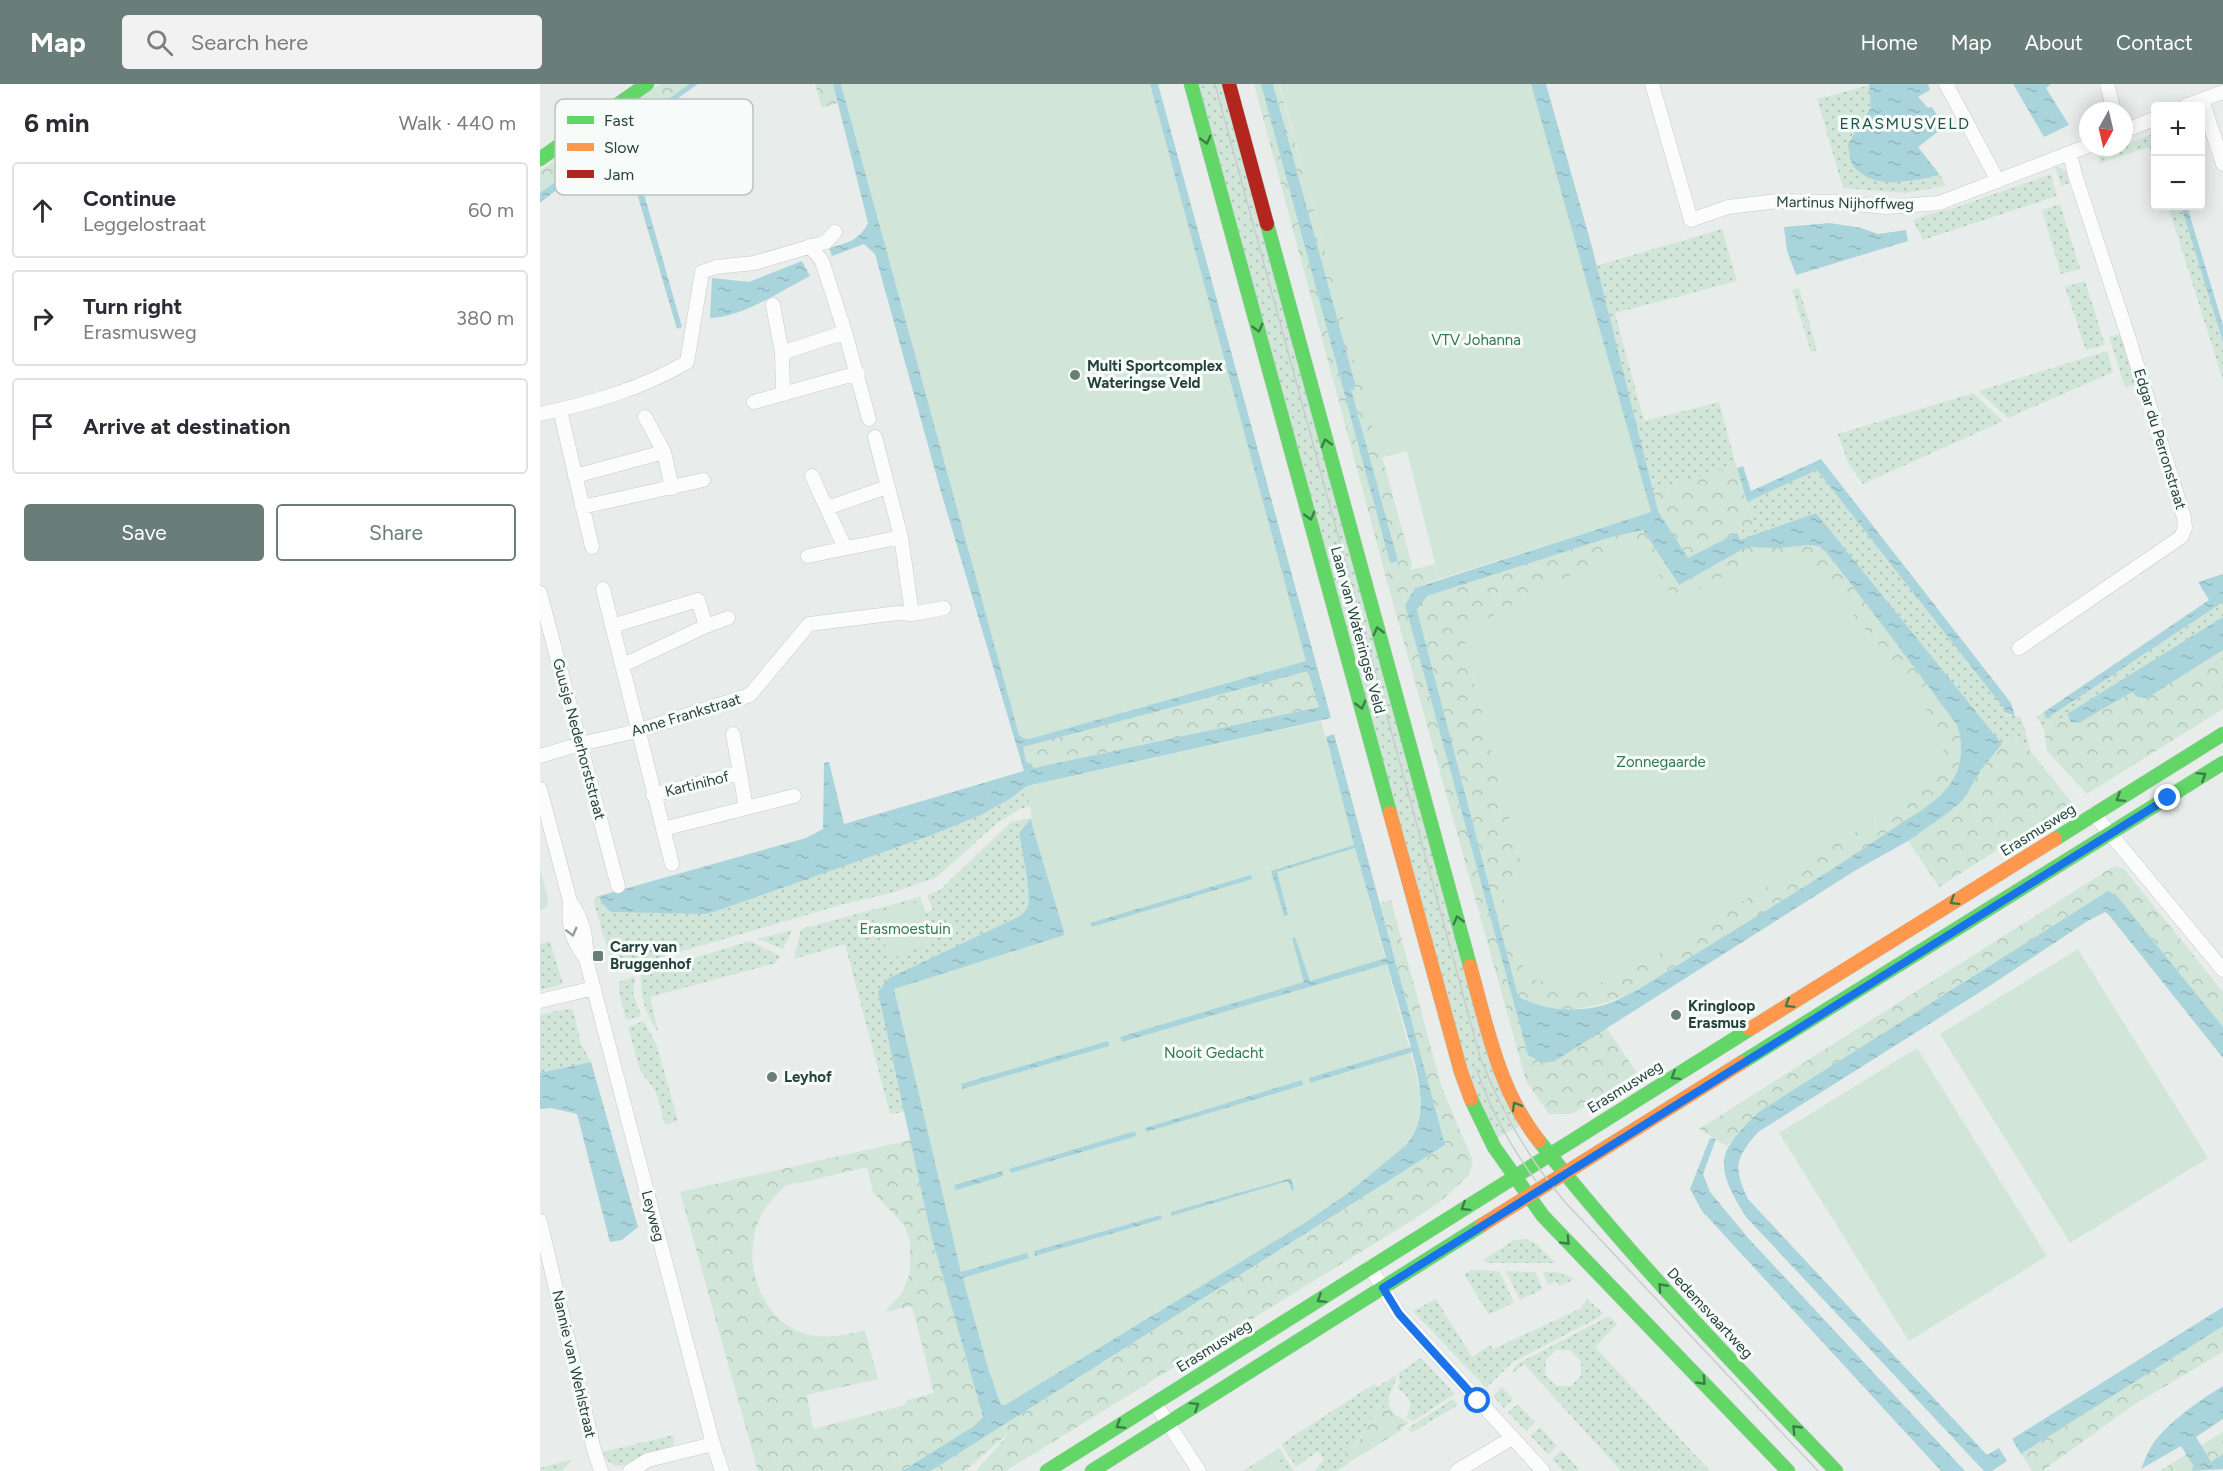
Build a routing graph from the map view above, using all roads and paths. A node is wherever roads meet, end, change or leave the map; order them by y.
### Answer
1 (647, 84) edge
2 (1191, 84) edge
3 (1229, 84) edge
4 (1946, 84) edge
5 (2107, 84) edge
6 (1654, 85) edge
7 (628, 89) edge
8 (2223, 92) edge
9 (615, 99) edge
10 (2202, 100) junction
11 (2112, 102) edge
12 (2196, 102) edge
13 (2151, 120) edge
14 (2133, 127) edge
15 (555, 147) edge
16 (2079, 150) edge
17 (2070, 153) junction
18 (540, 159) edge
19 (2223, 164) edge
20 (1998, 181) junction
21 (835, 232) dead end
22 (810, 246) junction
23 (773, 305) dead end
24 (845, 332) junction
25 (782, 353) junction
26 (858, 374) junction
27 (783, 393) junction
28 (754, 402) dead end
29 (560, 410) junction
30 (540, 414) edge
31 (645, 417) dead end
32 (869, 419) dead end
33 (875, 437) dead end
34 (664, 452) junction
35 (574, 476) junction
36 (812, 476) dead end
37 (703, 480) dead end
38 (887, 487) junction
39 (672, 488) junction
40 (582, 507) junction
41 (827, 508) junction
42 (901, 537) junction
43 (592, 547) dead end
44 (845, 549) junction
45 (808, 556) dead end
46 (603, 590) dead end
47 (540, 593) edge
48 (945, 608) dead end
49 (912, 614) junction
50 (728, 618) dead end
51 (612, 626) junction
52 (706, 626) junction
53 (2019, 648) dead end
54 (623, 665) junction
55 (637, 731) junction
56 (733, 734) dead end
57 (2223, 734) edge
58 (580, 744) junction
59 (540, 756) edge
60 (2223, 763) edge
61 (740, 772) junction
62 (540, 789) edge
63 (653, 795) junction
64 (794, 796) dead end
65 (746, 808) junction
66 (2094, 814) junction
67 (663, 830) junction
68 (2110, 834) junction
69 (672, 864) dead end
70 (618, 886) dead end
71 (2223, 970) edge
72 (594, 988) junction
73 (540, 1001) edge
74 (1549, 1154) junction
75 (1564, 1174) junction
76 (1515, 1176) junction
77 (1528, 1197) junction
78 (540, 1221) edge
79 (1370, 1268) junction
80 (1383, 1288) junction
81 (1155, 1403) junction
82 (1168, 1423) junction
83 (1512, 1438) junction
84 (713, 1444) junction
85 (601, 1471) edge
86 (630, 1471) edge
87 (722, 1471) edge
88 (1047, 1471) edge
89 (1092, 1471) edge
90 (1199, 1471) edge
91 (1457, 1471) edge
92 (1543, 1471) edge
93 (1788, 1471) edge
94 (1836, 1471) edge

1 - 7 street
2 -> 76 street, Laan van Wateringse Veld
74 -> 3 street, Laan van Wateringse Veld
4 - 20 street
5 - 11 street
6 - 20 street, Martinus Nijhoffweg
7 - 9 street
8 - 10 street
10 - 12 street
10 - 19 street
13 - 14 street
15 - 18 street
16 - 17 street, Martinus Nijhoffweg
17 - 20 street, Martinus Nijhoffweg
17 - 53 street, Edgar du Perronstraat
21 - 22 street
22 - 24 street
22 - 29 street
23 - 25 street
24 - 25 street
24 - 26 street
25 - 27 street
26 - 27 street
26 - 32 street
27 - 28 street
29 - 30 street
29 - 35 street
31 - 34 street
33 - 38 street
34 - 35 street
34 - 39 street
35 - 40 street
36 - 41 street
37 - 39 street
38 - 41 street
38 - 42 street
39 - 40 street
40 - 43 street
41 - 44 street
42 - 44 street
42 - 49 street
44 - 45 street
46 - 51 street, Kartinihof
47 - 58 street, Guusje Nederhorststraat
48 - 49 street, Anne Frankstraat
49 - 55 street, Anne Frankstraat
50 - 52 street
51 - 52 street
51 - 54 street, Kartinihof
52 - 54 street
54 - 55 street, Kartinihof
55 - 58 street, Anne Frankstraat
55 - 63 street, Kartinihof
56 - 61 street, Kartinihof
57 -> 66 street, Erasmusweg
58 - 59 street, Anne Frankstraat
58 - 70 street, Guusje Nederhorststraat
68 -> 60 street
61 - 63 street, Kartinihof
61 - 65 street, Kartinihof
62 - 72 street, Leyweg
63 - 67 street, Kartinihof
64 - 65 street
65 - 67 street
66 - 68 street
66 -> 74 street, Erasmusweg
67 - 69 street, Kartinihof
68 - 71 street
68 - 75 street
72 - 73 street
72 - 84 street, Leyweg
74 - 75 street, Laan van Wateringse Veld
74 - 76 street, Erasmusweg
75 - 77 street
94 -> 75 street, Dedemsvaartweg
76 - 77 street, Laan van Wateringse Veld
76 -> 79 street, Erasmusweg
77 - 80 street
77 -> 93 street
78 - 85 street, Nannie van Wehlstraat
79 - 80 street
79 -> 81 street, Erasmusweg
82 -> 80 street
80 - 83 street
81 - 82 street
81 -> 88 street, Erasmusweg
82 - 89 street
82 - 90 street
83 - 91 street
83 - 92 street
84 - 86 street
84 - 87 street, Leyweg

